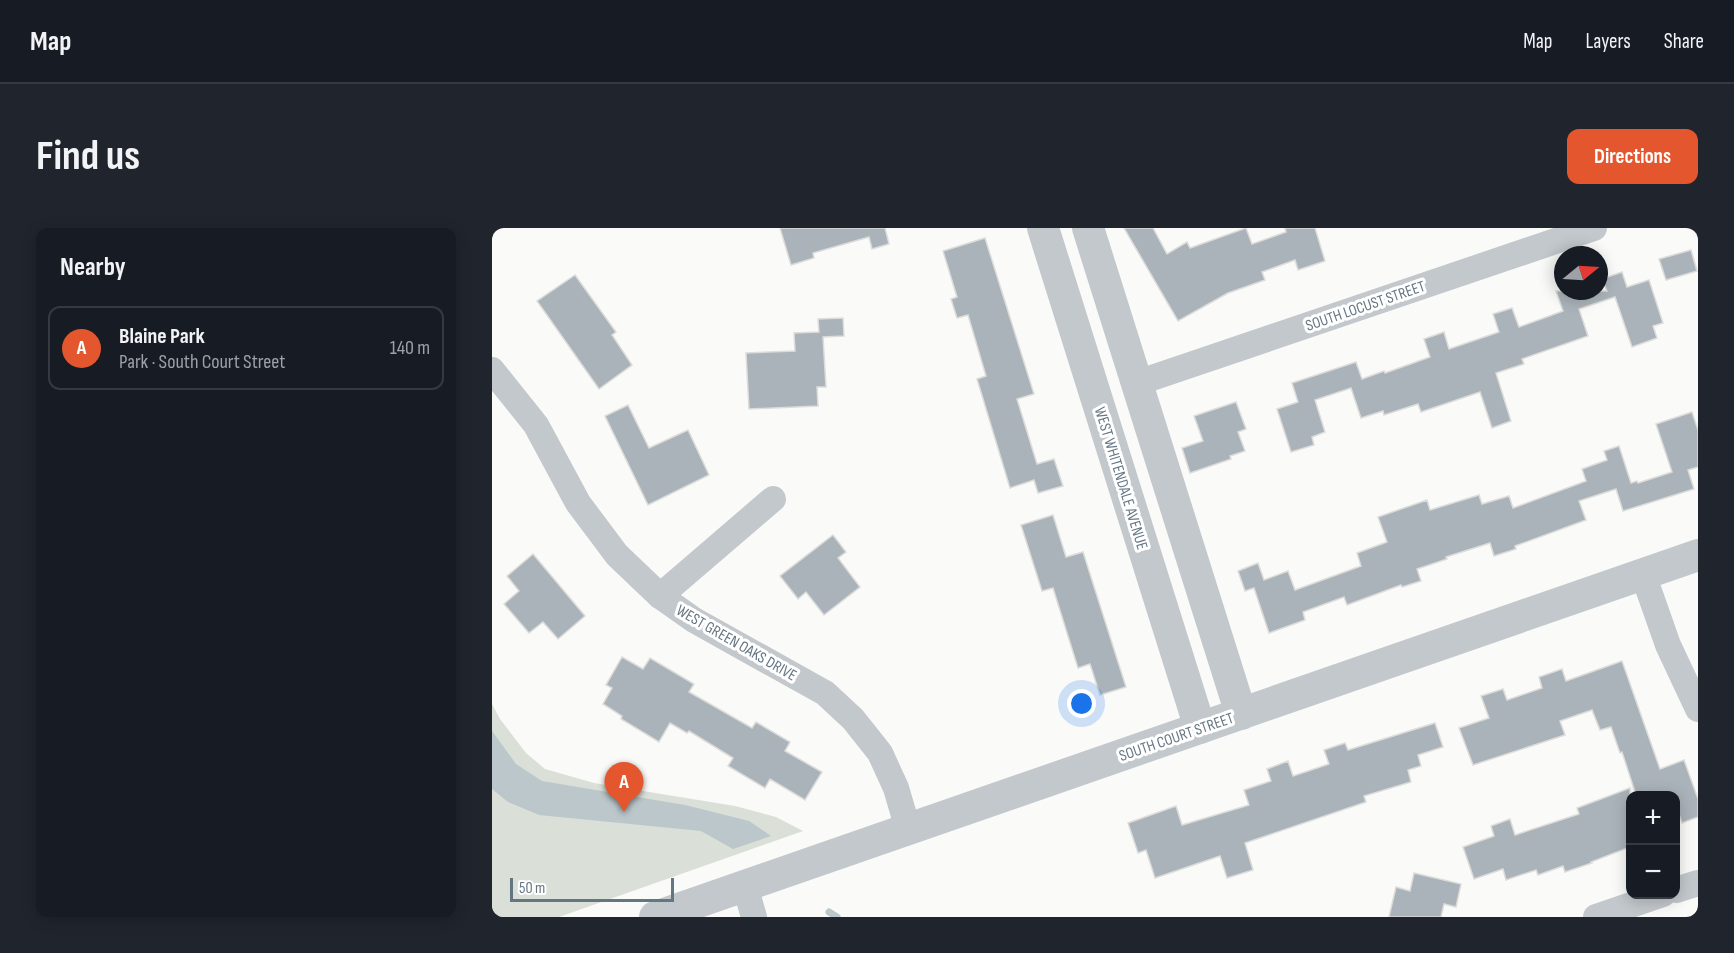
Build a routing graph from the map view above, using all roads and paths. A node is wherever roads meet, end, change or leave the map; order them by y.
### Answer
1 (1043, 228) edge
2 (1088, 228) edge
3 (1594, 228) edge
4 (492, 370) edge
5 (1137, 383) junction
6 (773, 499) dead end
7 (1698, 555) edge
8 (1643, 573) junction
9 (660, 596) junction
10 (1698, 709) edge
11 (1241, 714) junction
12 (1200, 728) junction
13 (908, 829) junction
14 (1698, 883) edge
15 (745, 886) junction
16 (1680, 889) edge
17 (1648, 899) edge
18 (655, 917) edge
19 (754, 917) edge
20 (1596, 917) edge

1 - 12 street, WEST WHITENDALE AVENUE
2 - 5 street
3 - 5 street, SOUTH LOCUST STREET
4 - 9 street, WEST GREEN OAKS DRIVE
5 - 11 street
6 - 9 street
7 - 8 street, SOUTH COURT STREET
8 - 10 street
8 - 11 street, SOUTH COURT STREET
9 - 13 street, WEST GREEN OAKS DRIVE
11 - 12 street, SOUTH COURT STREET
12 - 13 street, SOUTH COURT STREET
13 - 15 street, SOUTH COURT STREET
14 - 16 street
15 - 18 street, SOUTH COURT STREET
15 - 19 street
17 - 20 street

